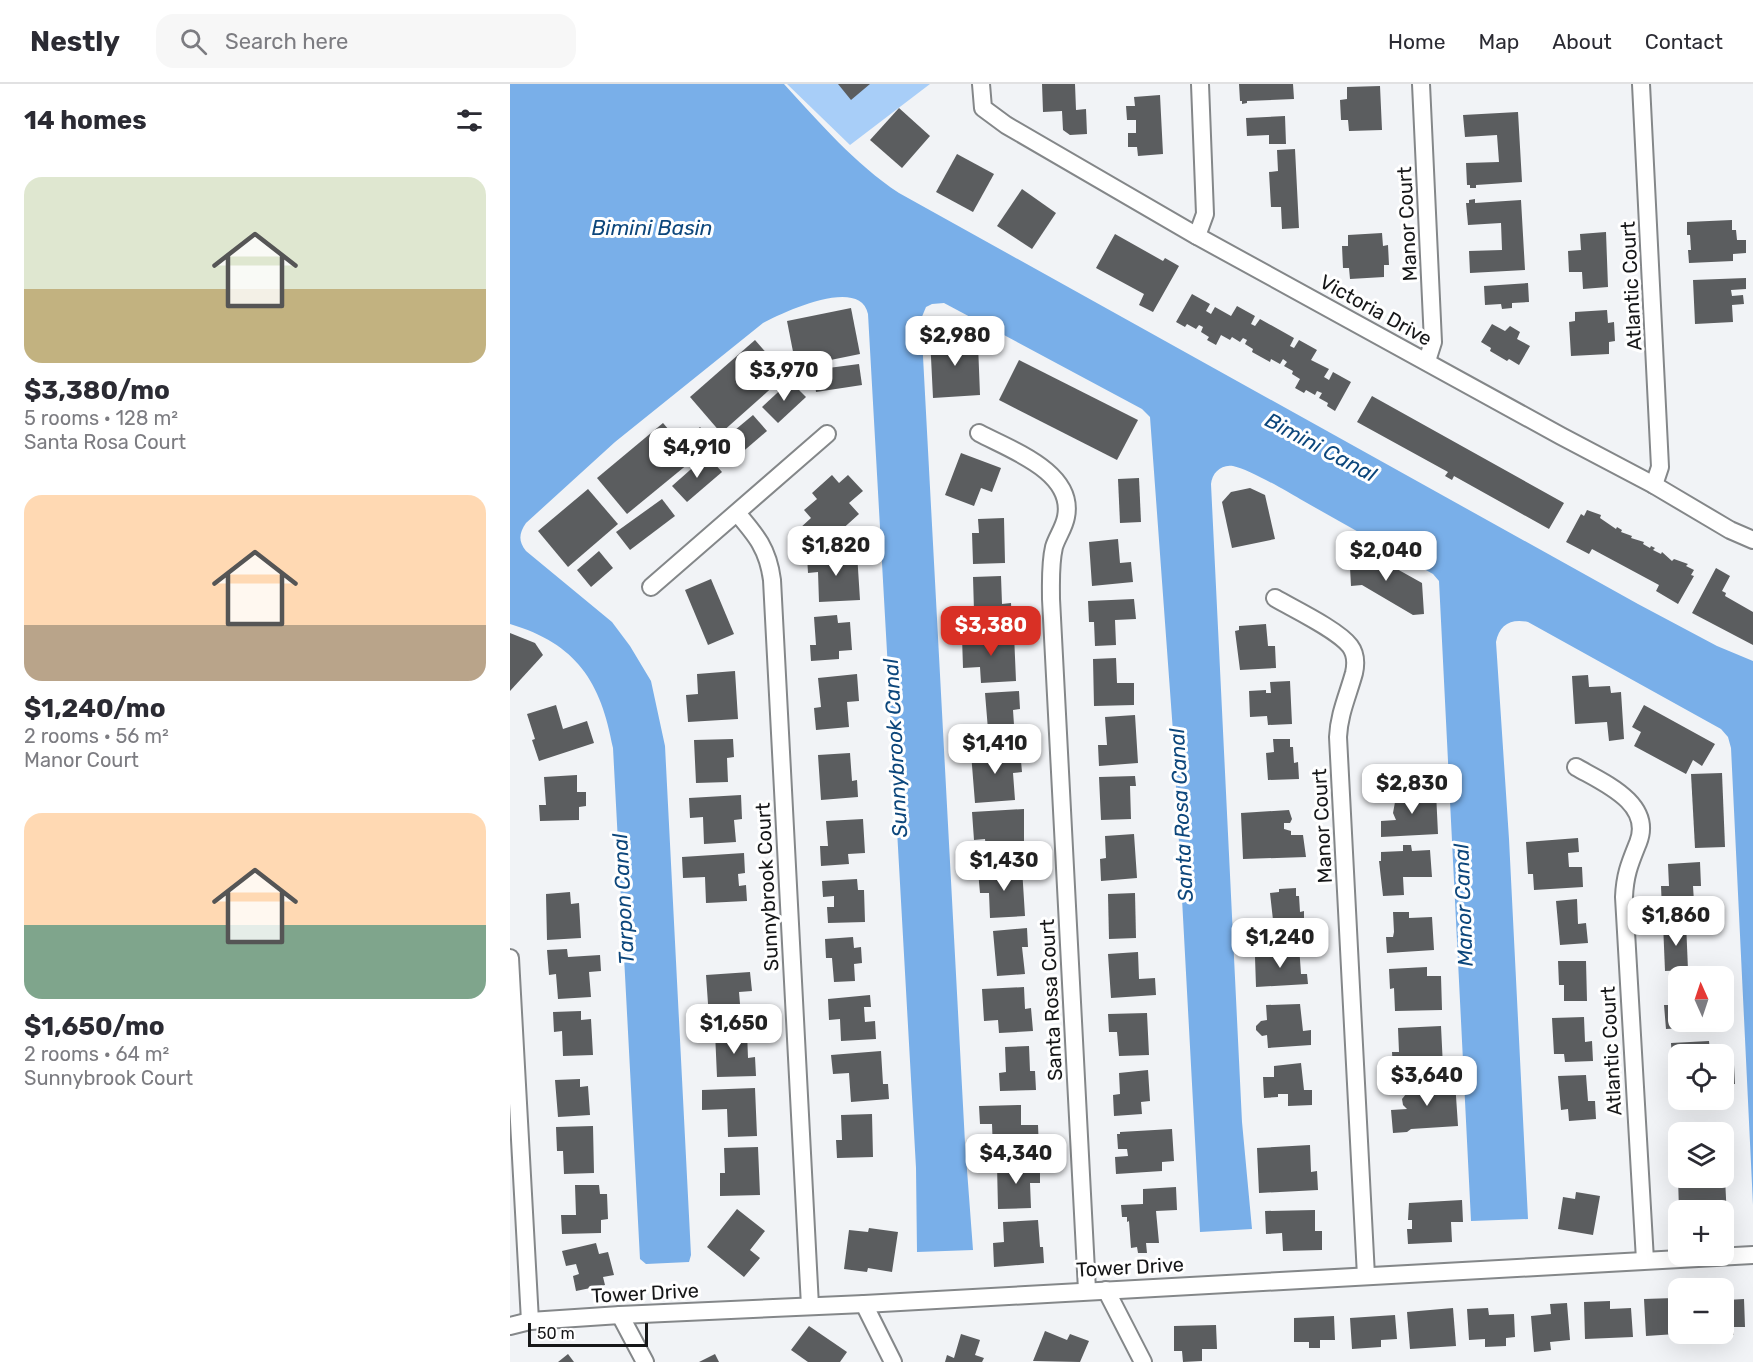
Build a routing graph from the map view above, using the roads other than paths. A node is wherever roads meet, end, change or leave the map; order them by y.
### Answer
1 (981, 84) edge
2 (1200, 84) edge
3 (1421, 84) edge
4 (1641, 84) edge
5 (1197, 236) junction
6 (1427, 361) junction
7 (979, 433) dead end
8 (827, 434) dead end
9 (1654, 485) junction
10 (737, 513) junction
11 (1753, 540) edge
12 (651, 587) dead end
13 (1275, 598) dead end
14 (1576, 767) dead end
15 (510, 957) edge
16 (511, 1016) edge
17 (1753, 1255) edge
18 (1644, 1260) junction
19 (1366, 1276) junction
20 (1087, 1290) junction
21 (1107, 1290) junction
22 (864, 1304) junction
23 (810, 1306) junction
24 (620, 1315) junction
25 (530, 1321) junction
26 (510, 1326) edge
27 (645, 1362) edge
28 (893, 1362) edge
29 (1143, 1362) edge

1 - 5 street, Victoria Drive
2 - 5 street
3 - 6 street, Manor Court
4 - 9 street, Atlantic Court
5 - 6 street, Victoria Drive
6 - 9 street, Victoria Drive
7 - 20 street, Santa Rosa Court
8 - 10 street
9 - 11 street, Victoria Drive
10 - 12 street
10 - 23 street, Sunnybrook Court
13 - 19 street, Manor Court
14 - 18 street, Atlantic Court
15 - 16 street
16 - 25 street
17 - 18 street, Tower Drive
18 - 19 street, Tower Drive
19 - 21 street, Tower Drive
20 - 21 street, Tower Drive
20 - 22 street, Tower Drive
21 - 29 street
22 - 23 street, Tower Drive
22 - 28 street
23 - 24 street, Tower Drive
24 - 25 street, Tower Drive
24 - 27 street
25 - 26 street, Tower Drive

